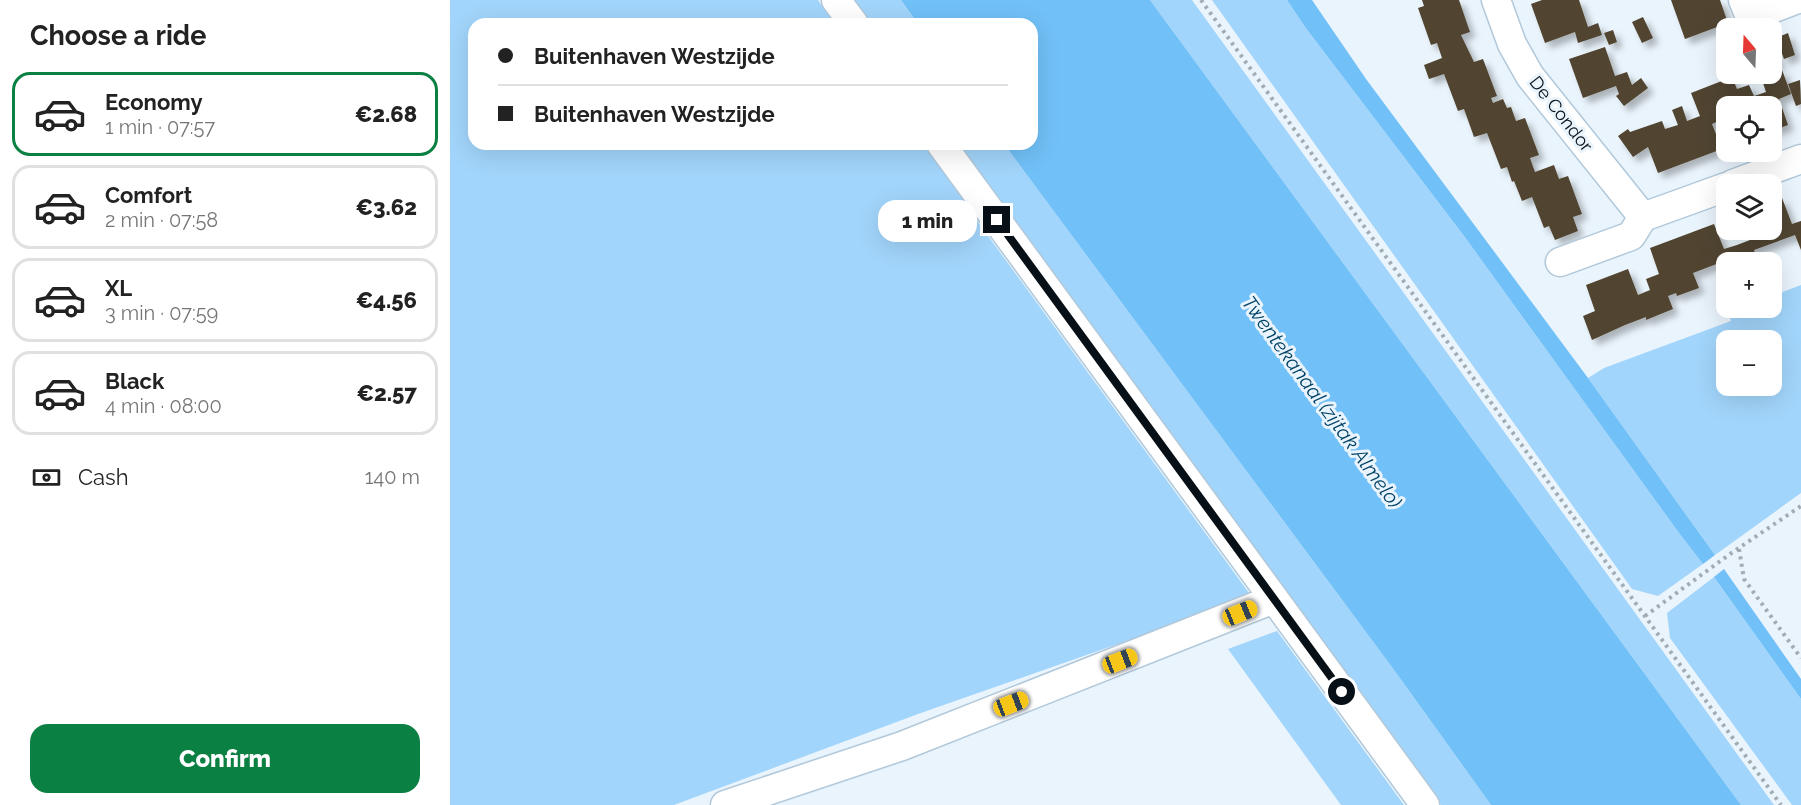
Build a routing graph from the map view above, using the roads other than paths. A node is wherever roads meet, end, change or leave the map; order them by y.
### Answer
1 (836, 0) edge
2 (1496, 0) edge
3 (1743, 0) edge
4 (1795, 0) edge
5 (850, 18) edge
6 (945, 150) edge
7 (1801, 159) edge
8 (1760, 174) edge
9 (1716, 191) edge
10 (1643, 217) junction
11 (1560, 262) dead end
12 (1274, 599) junction
13 (725, 805) edge
14 (1425, 805) edge

1 - 5 street
2 - 10 street, De Condor
3 - 4 street
6 - 12 street
7 - 8 street
9 - 10 street
10 - 11 street
12 - 13 street
12 - 14 street

